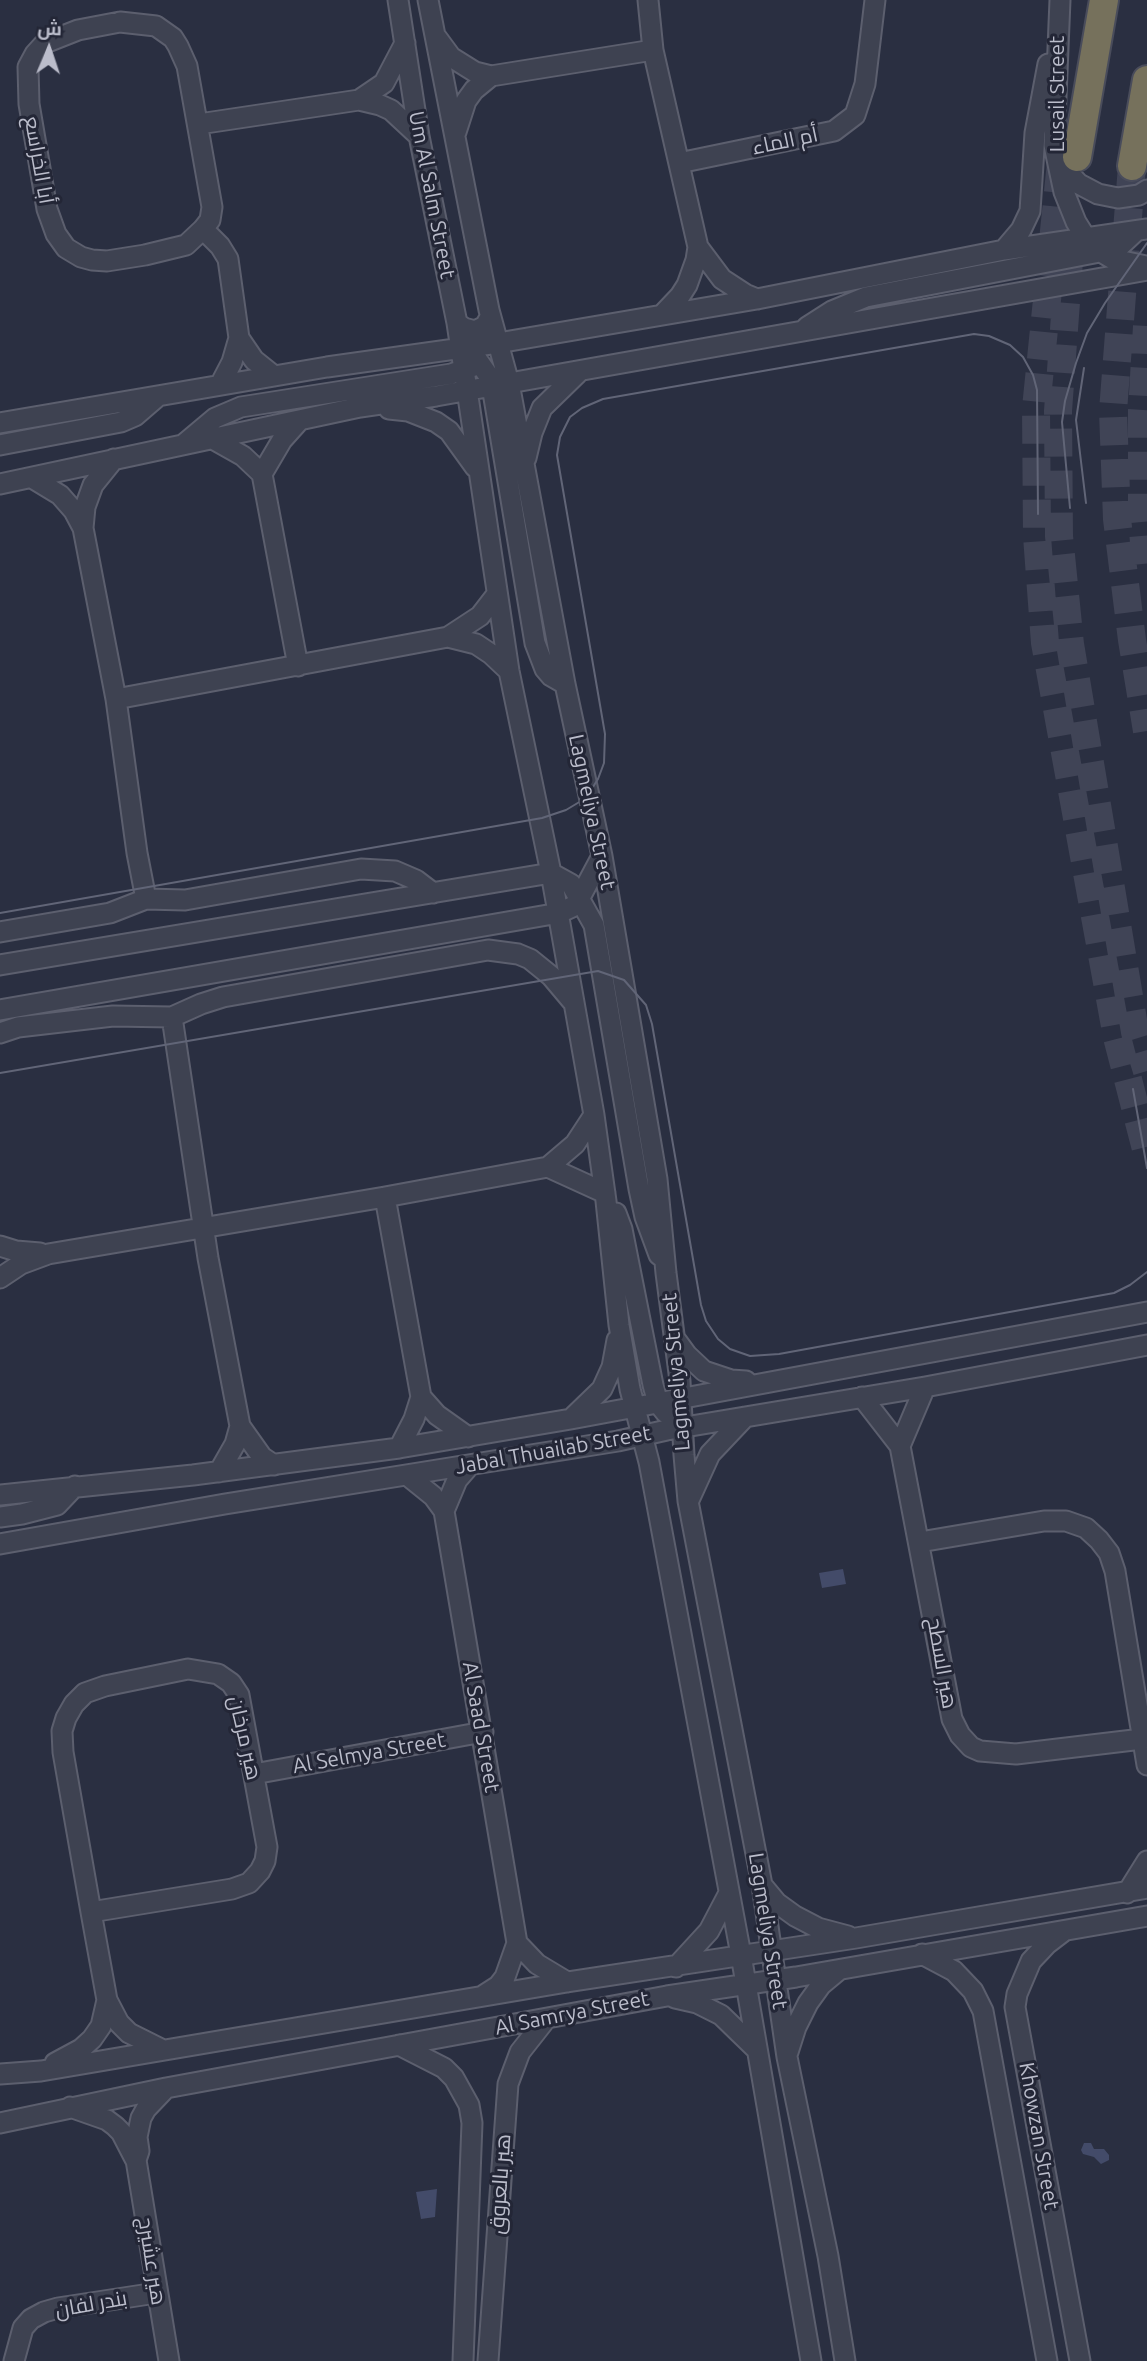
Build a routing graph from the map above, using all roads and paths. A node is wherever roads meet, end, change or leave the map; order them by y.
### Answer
1 (398, 0) edge
2 (428, 0) edge
3 (648, 0) edge
4 (875, 0) edge
5 (1060, 0) edge
6 (1085, 0) edge
7 (1104, 0) edge
8 (1058, 22) junction
9 (433, 34) junction
10 (405, 43) junction
11 (653, 50) junction
12 (491, 76) junction
13 (1147, 80) edge
14 (359, 100) junction
15 (199, 124) junction
16 (419, 136) junction
17 (454, 139) junction
18 (1065, 141) junction
19 (679, 163) junction
20 (1132, 166) tunnel mouth
21 (1147, 190) edge
22 (1144, 227) edge
23 (203, 229) junction
24 (1084, 237) junction
25 (698, 247) junction
26 (1004, 250) junction
27 (1100, 253) junction
28 (1147, 268) edge
29 (757, 299) junction
30 (662, 315) junction
31 (490, 317) junction
32 (457, 323) junction
33 (800, 332) junction
34 (239, 338) junction
35 (498, 343) junction
36 (460, 348) junction
37 (580, 370) junction
38 (470, 374) junction
39 (274, 376) junction
40 (220, 385) junction
41 (501, 385) junction
42 (158, 396) junction
43 (360, 407) junction
44 (299, 421) junction
45 (0, 423) edge
46 (211, 438) junction
47 (184, 444) junction
48 (0, 446) edge
49 (114, 459) junction
50 (524, 466) junction
51 (478, 470) junction
52 (262, 474) junction
53 (32, 478) junction
54 (0, 484) edge
55 (83, 528) junction
56 (497, 594) junction
57 (447, 637) junction
58 (298, 666) junction
59 (509, 671) junction
60 (565, 684) junction
61 (116, 699) junction
62 (602, 856) junction
63 (551, 873) junction
64 (433, 893) junction
65 (581, 897) junction
66 (146, 899) junction
67 (559, 913) junction
68 (62, 922) junction
69 (0, 932) edge
70 (67, 953) junction
71 (0, 965) edge
72 (573, 1003) junction
73 (0, 1010) edge
74 (172, 1017) junction
75 (0, 1033) edge
76 (594, 1115) junction
77 (548, 1167) junction
78 (385, 1197) junction
79 (606, 1197) junction
80 (204, 1228) junction
81 (0, 1246) edge
82 (48, 1254) junction
83 (666, 1273) junction
84 (0, 1278) edge
85 (1147, 1312) edge
86 (619, 1325) junction
87 (676, 1340) junction
88 (1147, 1345) edge
89 (1113, 1352) junction
90 (1147, 1358) edge
91 (771, 1382) junction
92 (925, 1387) junction
93 (421, 1397) junction
94 (862, 1397) junction
95 (682, 1398) junction
96 (659, 1403) junction
97 (633, 1407) junction
98 (745, 1417) junction
99 (571, 1419) junction
100 (240, 1426) junction
101 (675, 1429) junction
102 (641, 1436) junction
103 (468, 1437) junction
104 (900, 1446) junction
105 (399, 1448) junction
106 (274, 1465) junction
107 (470, 1465) junction
108 (219, 1472) junction
109 (407, 1475) junction
110 (75, 1486) junction
111 (2, 1494) edge
112 (688, 1501) junction
113 (444, 1511) junction
114 (0, 1517) edge
115 (920, 1542) junction
116 (0, 1544) edge
117 (483, 1732) junction
118 (1142, 1739) junction
119 (1147, 1765) edge
120 (254, 1774) junction
121 (1147, 1861) edge
122 (762, 1885) junction
123 (1147, 1888) edge
124 (729, 1893) junction
125 (1127, 1893) junction
126 (91, 1912) junction
127 (1147, 1916) edge
128 (1125, 1919) junction
129 (1147, 1927) edge
130 (1066, 1929) junction
131 (856, 1938) junction
132 (517, 1942) junction
133 (773, 1950) junction
134 (922, 1954) junction
135 (741, 1955) junction
136 (676, 1967) junction
137 (839, 1970) junction
138 (776, 1980) junction
139 (567, 1982) junction
140 (745, 1984) junction
141 (483, 1996) junction
142 (667, 1996) junction
143 (107, 2000) junction
144 (546, 2019) junction
145 (399, 2045) junction
146 (755, 2048) junction
147 (163, 2050) junction
148 (787, 2057) junction
149 (41, 2071) junction
150 (0, 2074) edge
151 (166, 2088) junction
152 (70, 2107) junction
153 (0, 2123) edge
154 (136, 2160) junction
155 (156, 2293) junction
156 (14, 2361) edge
157 (169, 2361) edge
158 (463, 2361) edge
159 (488, 2361) edge
160 (811, 2361) edge
161 (845, 2361) edge
162 (1046, 2361) edge
163 (1080, 2361) edge

1 - 10 street, Um Al Salm Street
2 - 9 street, Um Al Salm Street
3 - 11 street
4 - 19 street, أم الماء
5 - 8 street, Lusail Street
6 - 18 highway
7 - 18 highway, Lusail Street
8 - 18 street, Lusail Street
8 - 26 street
9 - 12 street
9 - 17 street, Um Al Salm Street
10 - 14 street
10 - 16 street, Um Al Salm Street
11 - 12 street
11 - 19 street
12 - 17 street
13 - 20 highway
14 - 15 street
14 - 16 street
15 - 23 street, أبا الخراسع
15 - 23 street, أبا الخراسع
16 - 32 street, Um Al Salm Street
17 - 31 street, Um Al Salm Street
18 - 21 street
18 - 24 street, Lusail Street
19 - 25 street
22 - 24 street
22 - 27 street
23 - 34 street
24 - 26 street
24 - 27 street, Lusail Street
25 - 29 street
25 - 30 street
26 - 29 street
27 - 28 street, Lusail Street
27 - 33 street
28 - 33 street
29 - 30 street
30 - 35 street
31 - 32 street
31 - 35 street, Um Al Salm Street
32 - 36 street, Um Al Salm Street
33 - 37 street
34 - 39 street
34 - 40 street
35 - 36 street
35 - 38 street
35 - 41 street, Um Al Salm Street
36 - 38 street
36 - 39 street
37 - 41 street
37 - 50 street
38 - 41 street
38 - 43 street
38 - 47 street
38 - 51 street, Lagmeliya Street
39 - 40 street
40 - 42 street
41 - 50 street, Lagmeliya Street
41 - 60 street
42 - 45 street
42 - 48 street
43 - 44 street
43 - 51 street
44 - 46 street
44 - 52 street
46 - 47 street
46 - 52 street
47 - 49 street
49 - 53 street
49 - 55 street
50 - 60 street, Lagmeliya Street
51 - 56 street, Lagmeliya Street
52 - 58 street
53 - 54 street
53 - 55 street
55 - 61 street
56 - 57 street
56 - 59 street, Lagmeliya Street
57 - 58 street
57 - 59 street
58 - 61 street
59 - 63 street, Lagmeliya Street
60 - 62 street, Lagmeliya Street
61 - 66 street
62 - 65 street
62 - 83 street, Lagmeliya Street
63 - 64 street
63 - 65 street
63 - 67 street, Lagmeliya Street
64 - 66 street
64 - 70 street
65 - 67 street
65 - 83 street
66 - 68 street
67 - 72 street, Lagmeliya Street
67 - 73 street
68 - 69 street
68 - 70 street
70 - 71 street
72 - 74 street
72 - 76 street, Lagmeliya Street
74 - 75 street
74 - 80 street
76 - 77 street
76 - 79 street, Lagmeliya Street
77 - 78 street
77 - 79 street
78 - 80 street
78 - 93 street
79 - 86 street, Lagmeliya Street
79 - 96 street
80 - 82 street
80 - 100 street
81 - 82 street
82 - 84 street
83 - 87 street, Lagmeliya Street
85 - 91 street, Jabal Thuailab Street
86 - 97 street, Lagmeliya Street
86 - 99 street
87 - 91 street
87 - 95 street, Lagmeliya Street
88 - 89 street, Jabal Thuailab Street
89 - 90 street
89 - 92 street, Jabal Thuailab Street
91 - 95 street, Jabal Thuailab Street
92 - 94 street, Jabal Thuailab Street
92 - 104 street
93 - 103 street
93 - 105 street
94 - 98 street, Jabal Thuailab Street
94 - 104 street, هير السطح
95 - 96 street, Jabal Thuailab Street
95 - 101 street, Lagmeliya Street
96 - 97 street, Jabal Thuailab Street
96 - 101 street
97 - 99 street, Jabal Thuailab Street
97 - 101 street
97 - 102 street, Lagmeliya Street
98 - 101 street, Jabal Thuailab Street
98 - 112 street
99 - 103 street, Jabal Thuailab Street
100 - 106 street
100 - 108 street
101 - 102 street, Jabal Thuailab Street
101 - 112 street, Lagmeliya Street
102 - 107 street, Jabal Thuailab Street
102 - 124 street, Lagmeliya Street
103 - 105 street, Jabal Thuailab Street
104 - 115 street, هير السطح
105 - 106 street, Jabal Thuailab Street
106 - 108 street, Jabal Thuailab Street
107 - 109 street, Jabal Thuailab Street
107 - 113 street
108 - 110 street, Jabal Thuailab Street
109 - 113 street
109 - 116 street, Jabal Thuailab Street
110 - 111 street, Jabal Thuailab Street
110 - 114 street
112 - 122 street, Lagmeliya Street
113 - 117 street, Al Saad Street
115 - 118 street, هير السطح
115 - 118 street
117 - 120 street, Al Selmya Street
117 - 132 street, Al Saad Street
118 - 119 street
120 - 126 street, هير مرخان
120 - 126 street, هير مرخان
121 - 125 street
122 - 131 street
122 - 133 street, Lagmeliya Street
123 - 125 street, Al Samrya Street
124 - 135 street, Lagmeliya Street
124 - 136 street
125 - 131 street, Al Samrya Street
126 - 143 street, هير مرخان
127 - 128 street, Al Samrya Street
128 - 129 street
128 - 130 street, Al Samrya Street
130 - 134 street, Al Samrya Street
130 - 163 street, Khowzan Street
131 - 133 street, Al Samrya Street
132 - 139 street
132 - 141 street, Al Saad Street
133 - 135 street, Al Samrya Street
133 - 138 street, Lagmeliya Street
134 - 137 street, Al Samrya Street
134 - 162 street, Khowzan Street
135 - 136 street, Al Samrya Street
135 - 140 street, Lagmeliya Street
136 - 139 street, Al Samrya Street
137 - 138 street, Al Samrya Street
137 - 148 street
138 - 140 street, Al Samrya Street
138 - 148 street, Lagmeliya Street
139 - 141 street, Al Samrya Street
140 - 142 street, Al Samrya Street
140 - 146 street, Lagmeliya Street
141 - 147 street, Al Samrya Street
142 - 144 street, Al Samrya Street
142 - 146 street
143 - 147 street, هير مرخان
143 - 149 street, هير مرخان
144 - 145 street, Al Samrya Street
144 - 159 street, هير بالعروق
145 - 151 street, Al Samrya Street
145 - 158 street, هير بالعروق
146 - 160 street, Lagmeliya Street
147 - 149 street, Al Samrya Street
148 - 161 street, Lagmeliya Street
149 - 150 street, Al Samrya Street
151 - 152 street, Al Samrya Street
151 - 154 street, هير عشيرج
152 - 153 street, Al Samrya Street
152 - 154 street, هير عشيرج
154 - 155 street, هير عشيرج
155 - 156 street, بندر لفان
155 - 157 street, هير عشيرج

